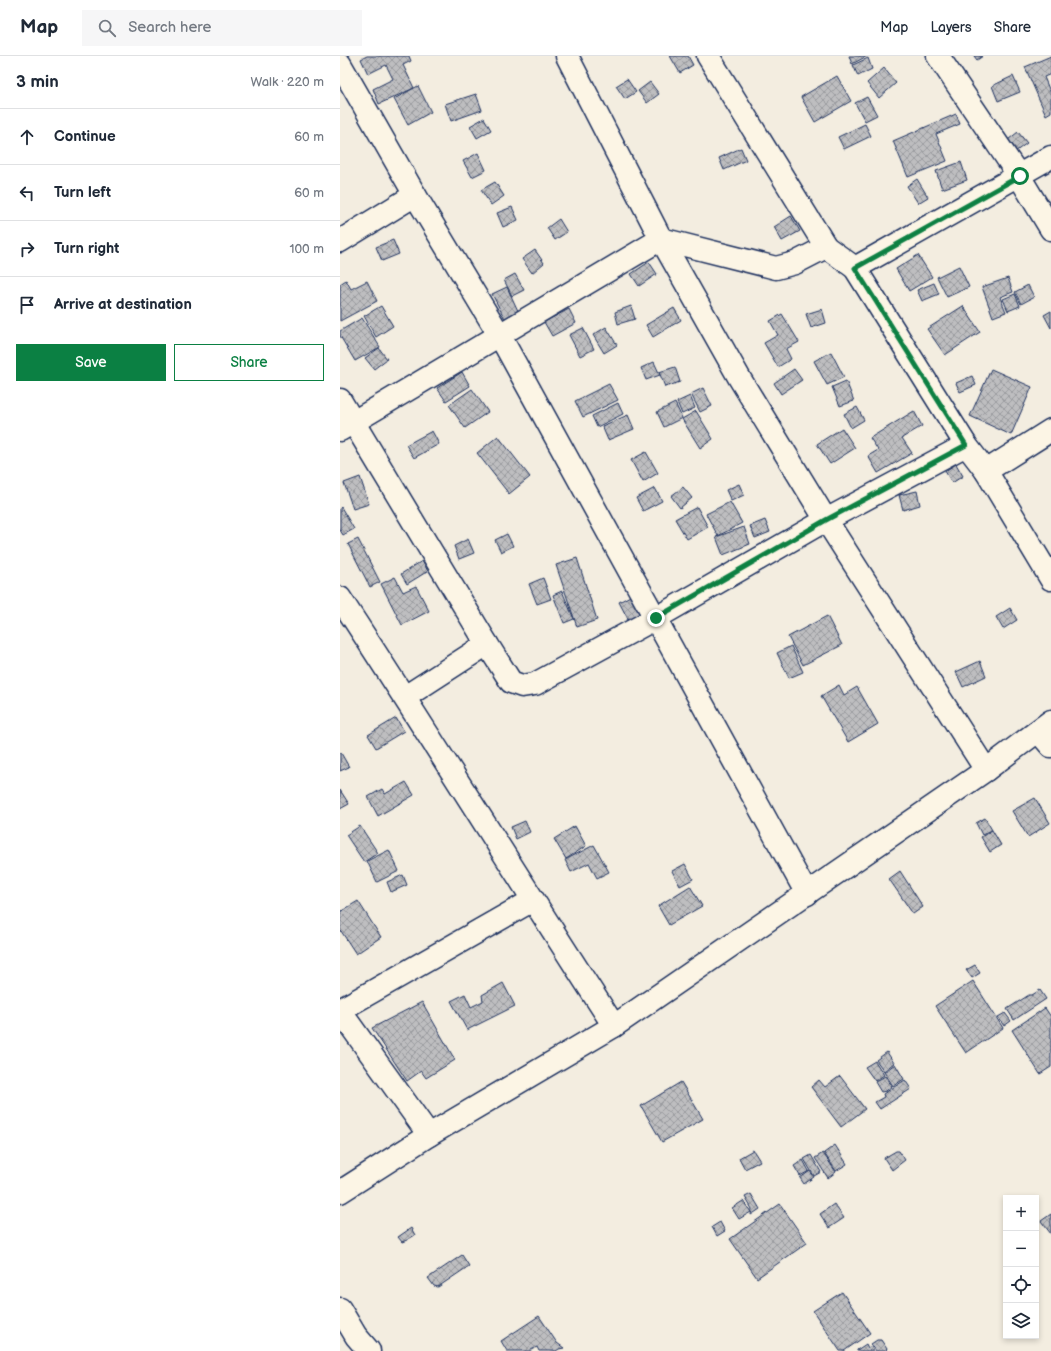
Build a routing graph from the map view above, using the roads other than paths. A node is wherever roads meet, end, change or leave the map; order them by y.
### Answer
1 (567, 56) edge
2 (708, 56) edge
3 (938, 56) edge
4 (340, 64) edge
5 (1051, 157) edge
6 (1020, 176) junction
7 (415, 195) junction
8 (1051, 229) edge
9 (660, 239) junction
10 (340, 241) edge
11 (826, 247) junction
12 (855, 268) junction
13 (500, 336) junction
14 (340, 400) edge
15 (346, 426) edge
16 (1051, 430) edge
17 (966, 445) junction
18 (986, 471) junction
19 (826, 520) junction
20 (1051, 579) edge
21 (340, 598) edge
22 (656, 618) junction
23 (487, 644) junction
24 (405, 697) junction
25 (1047, 732) edge
26 (986, 770) junction
27 (807, 894) junction
28 (533, 900) junction
29 (340, 1010) edge
30 (614, 1026) junction
31 (429, 1136) junction
32 (340, 1192) edge
33 (340, 1309) edge
34 (369, 1351) edge

1 - 9 street
2 - 11 street
3 - 6 street
4 - 7 street
5 - 6 street
6 - 8 street
6 - 12 street
7 - 10 street
7 - 13 street
9 - 11 street
9 - 13 street
9 - 19 street
11 - 12 street
12 - 17 street
13 - 15 street
13 - 22 street
14 - 15 street
15 - 23 street
16 - 18 street
17 - 18 street
17 - 19 street
18 - 20 street
19 - 22 street
19 - 26 street
21 - 24 street
22 - 23 street
22 - 27 street
23 - 24 street
24 - 28 street
25 - 26 street
26 - 27 street
27 - 30 street
28 - 29 street
28 - 30 street
29 - 31 street
30 - 31 street
31 - 32 street
33 - 34 street

